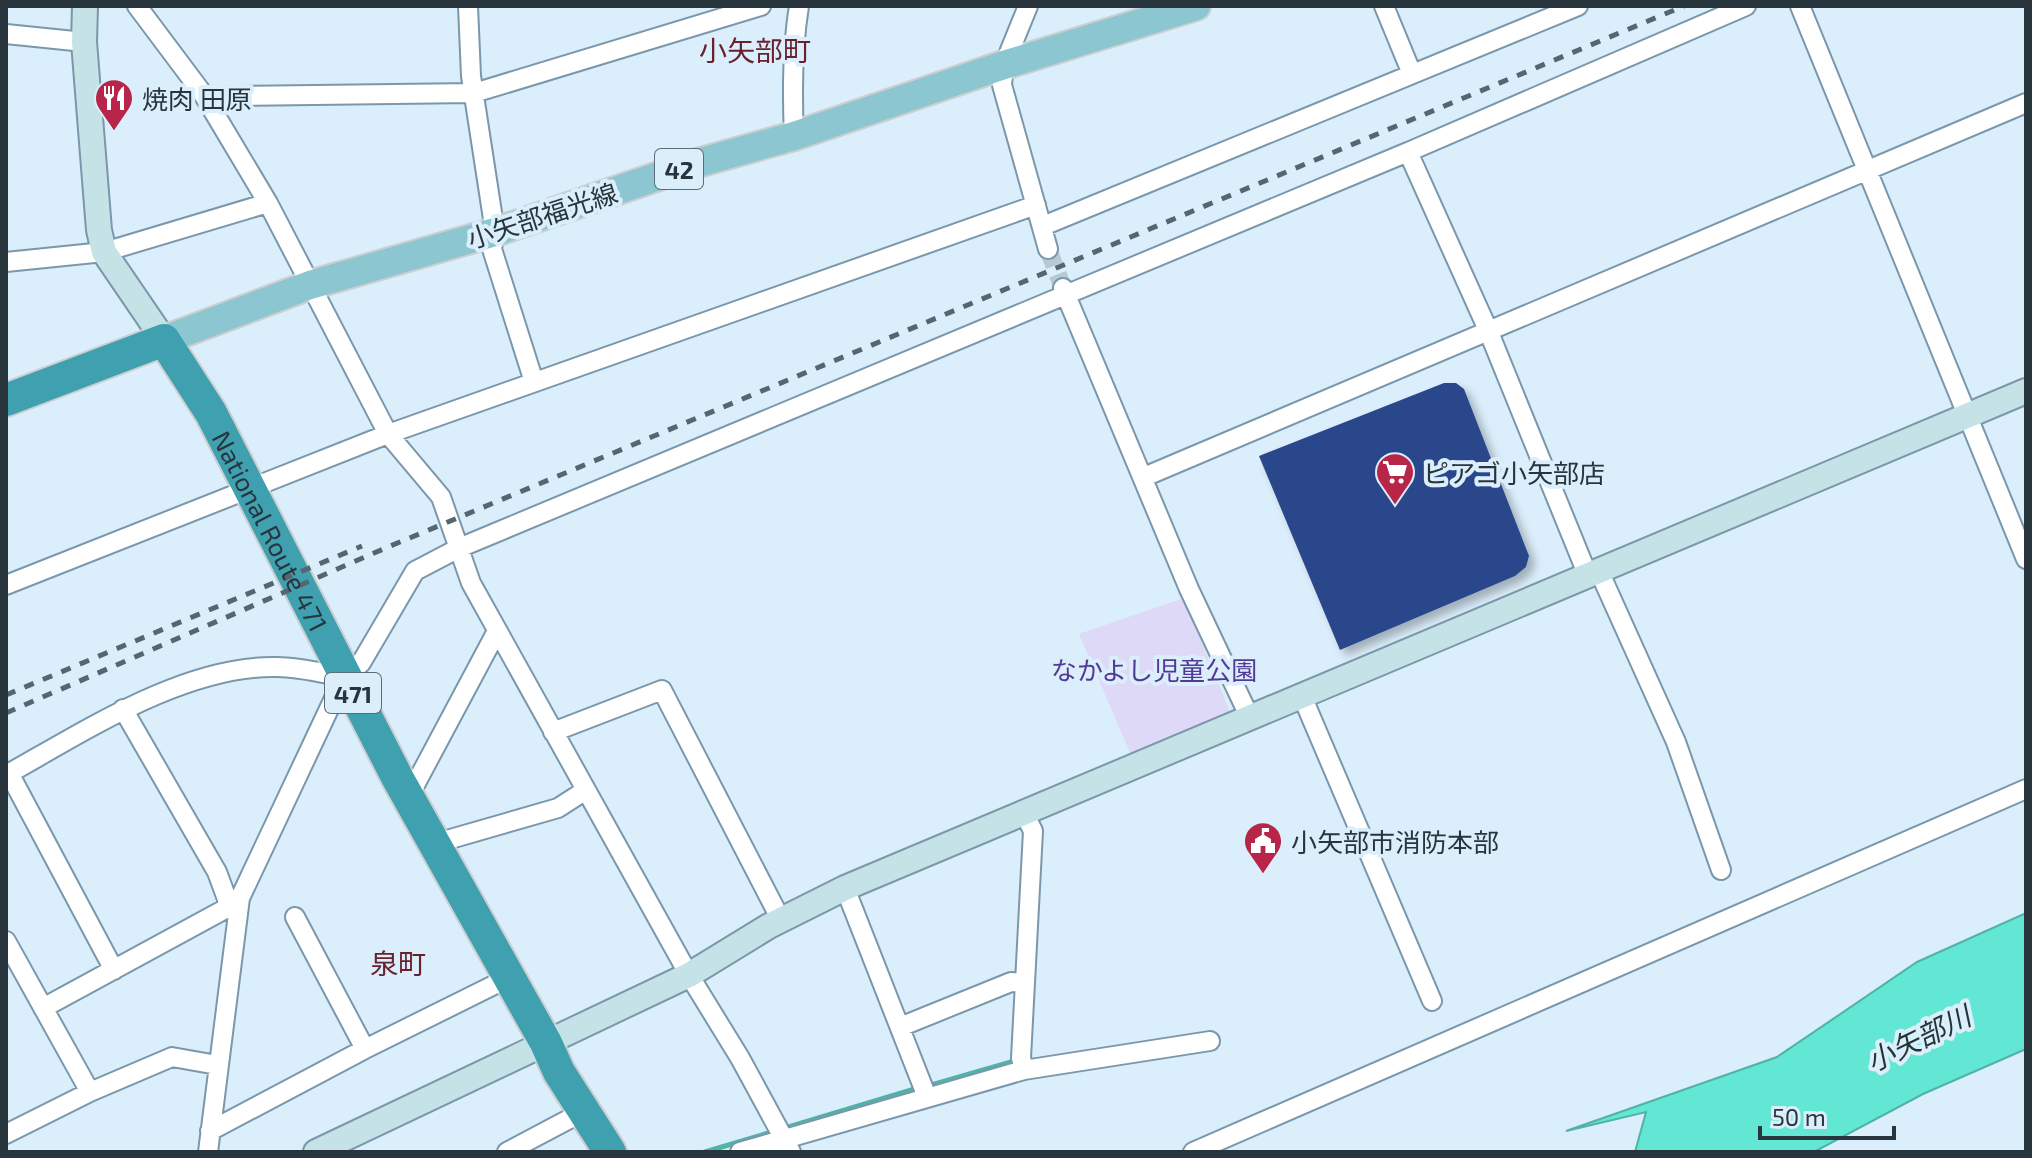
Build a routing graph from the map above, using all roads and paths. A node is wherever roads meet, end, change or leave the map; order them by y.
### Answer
1 (85, 6) edge
2 (137, 6) edge
3 (468, 6) edge
4 (761, 6) edge
5 (799, 6) edge
6 (1028, 6) edge
7 (1196, 6) edge
8 (1384, 6) edge
9 (1578, 6) edge
10 (1746, 6) edge
11 (1800, 6) edge
12 (6, 34) edge
13 (84, 42) junction
14 (1004, 65) junction
15 (1412, 74) junction
16 (474, 93) junction
17 (2026, 103) edge
18 (209, 104) junction
19 (794, 136) junction
20 (1408, 152) junction
21 (1865, 170) junction
22 (268, 203) junction
23 (1036, 205) junction
24 (1043, 226) junction
25 (495, 232) junction
26 (1048, 249) tunnel mouth
27 (104, 252) junction
28 (6, 262) edge
29 (310, 285) junction
30 (1064, 292) junction
31 (1488, 330) junction
32 (164, 340) junction
33 (534, 382) junction
34 (2026, 391) edge
35 (6, 400) edge
36 (1967, 416) junction
37 (388, 434) junction
38 (1144, 477) junction
39 (249, 487) junction
40 (459, 548) junction
41 (2026, 559) edge
42 (1593, 574) junction
43 (6, 585) edge
44 (497, 631) junction
45 (344, 677) junction
46 (1302, 696) junction
47 (123, 709) junction
48 (1250, 718) junction
49 (553, 732) junction
50 (8, 774) edge
51 (2026, 789) edge
52 (586, 790) junction
53 (408, 798) junction
54 (1024, 813) junction
55 (433, 844) junction
56 (1721, 870) dead end
57 (845, 888) junction
58 (295, 917) dead end
59 (781, 920) junction
60 (6, 941) edge
61 (114, 970) junction
62 (689, 975) junction
63 (15, 978) edge
64 (508, 978) junction
65 (1024, 983) junction
66 (1432, 1001) dead end
67 (43, 1008) junction
68 (900, 1027) junction
69 (1210, 1041) dead end
70 (546, 1043) junction
71 (365, 1049) junction
72 (217, 1065) junction
73 (1024, 1070) junction
74 (90, 1092) junction
75 (927, 1097) junction
76 (589, 1108) junction
77 (210, 1131) junction
78 (6, 1134) edge
79 (788, 1145) edge
80 (208, 1152) edge
81 (316, 1152) edge
82 (507, 1152) edge
83 (610, 1152) edge
84 (624, 1152) edge
85 (740, 1152) edge
86 (1193, 1152) edge

1 - 13 street
2 - 18 street
3 - 16 street
4 - 16 street
5 - 19 street
6 - 14 street
7 - 14 main road, 小矢部福光線 / 42
8 - 15 street
9 - 15 street
10 - 20 street
11 - 21 street
12 - 13 street
13 - 27 street
14 - 19 main road, 小矢部福光線 / 42
14 - 23 street
15 - 24 street
16 - 18 street
16 - 25 street
17 - 21 street
18 - 22 street
19 - 25 main road, 小矢部福光線 / 42
20 - 30 street
20 - 31 street
21 - 31 street
21 - 36 street
22 - 27 street
22 - 29 street
23 - 24 street
23 - 33 street
24 - 26 street
25 - 29 main road, 小矢部福光線 / 42
25 - 33 street
27 - 28 street
27 - 32 street
29 - 32 main road, 小矢部福光線 / 42
29 - 37 street
30 - 38 street
30 - 40 street
31 - 38 street
31 - 42 street
32 - 35 highway
32 - 39 highway, National Route 471 / 471
33 - 37 street
34 - 36 street
36 - 41 street
36 - 42 street
37 - 39 street
37 - 40 street
38 - 48 street
39 - 43 street
39 - 45 highway, National Route 471 / 471
40 - 44 street
40 - 45 street
42 - 46 street
42 - 56 street
44 - 49 street
44 - 53 street
45 - 47 street
45 - 53 highway, National Route 471 / 471
45 - 72 street
46 - 48 street
46 - 66 street
47 - 50 street
47 - 61 street
48 - 54 street
49 - 52 street
49 - 59 street
50 - 61 street
51 - 86 street
52 - 55 street
52 - 62 street
53 - 55 highway, National Route 471 / 471
54 - 57 street
54 - 65 street
55 - 64 highway, National Route 471 / 471
57 - 59 street
57 - 68 street
58 - 71 street
59 - 62 street
60 - 63 street
61 - 67 street
62 - 70 street
62 - 79 street
63 - 67 street
64 - 70 highway, National Route 471 / 471
64 - 71 street
65 - 68 street
65 - 73 street
67 - 74 street
68 - 75 street
69 - 73 street
70 - 76 highway, National Route 471 / 471
70 - 81 street
71 - 77 street
72 - 74 street
72 - 77 street
73 - 75 street
74 - 78 street
75 - 79 street
76 - 82 street
76 - 83 highway, National Route 471 / 471
76 - 84 highway, National Route 471 / 471
77 - 80 street
79 - 85 street

